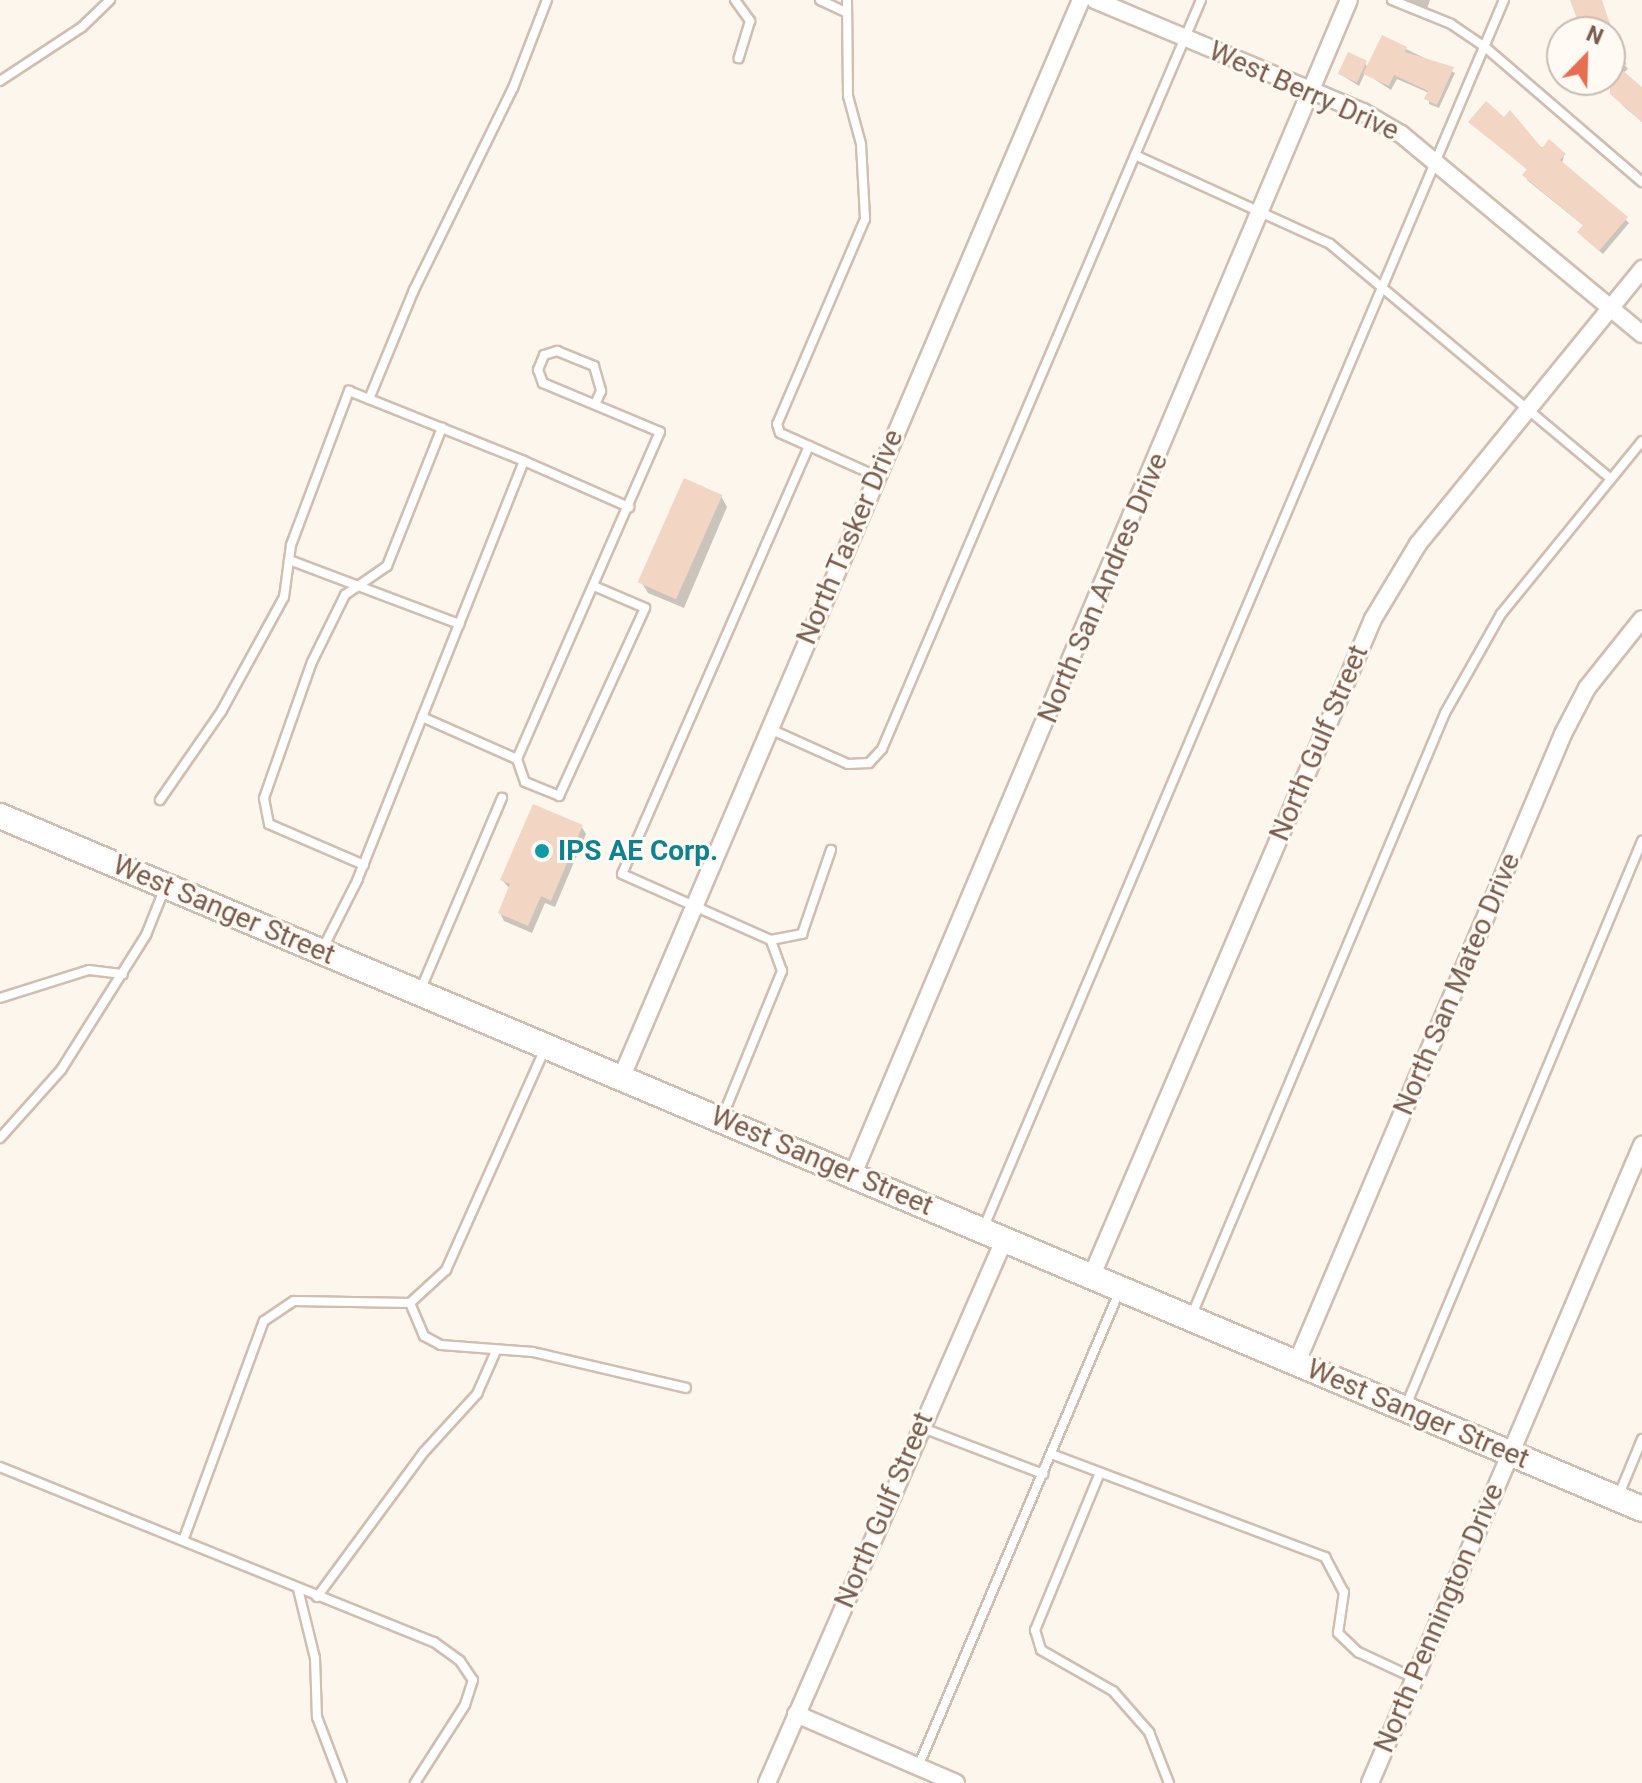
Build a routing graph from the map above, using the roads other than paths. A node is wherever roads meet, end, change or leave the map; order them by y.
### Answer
1 (110, 0) edge
2 (547, 0) edge
3 (735, 0) edge
4 (820, 0) edge
5 (847, 0) edge
6 (1081, 0) edge
7 (1095, 0) edge
8 (1201, 0) edge
9 (1349, 0) edge
10 (1392, 0) edge
11 (1504, 0) edge
12 (846, 12) junction
13 (1185, 38) junction
14 (1485, 47) junction
15 (739, 58) dead end
16 (0, 81) edge
17 (1310, 91) junction
18 (1135, 155) junction
19 (1437, 159) junction
20 (1642, 182) edge
21 (1263, 210) junction
22 (1642, 269) edge
23 (1383, 285) junction
24 (1610, 307) junction
25 (1642, 334) edge
26 (369, 399) junction
27 (596, 402) junction
28 (1527, 410) junction
29 (442, 428) junction
30 (1642, 441) edge
31 (809, 446) junction
32 (524, 461) junction
33 (876, 476) junction
34 (1610, 478) junction
35 (629, 507) junction
36 (289, 560) junction
37 (594, 586) junction
38 (357, 587) junction
39 (1642, 619) edge
40 (459, 624) junction
41 (422, 717) junction
42 (769, 728) junction
43 (517, 759) junction
44 (502, 798) dead end
45 (160, 800) dead end
46 (0, 816) edge
47 (1642, 841) edge
48 (831, 850) dead end
49 (364, 865) junction
50 (166, 885) junction
51 (694, 905) junction
52 (771, 940) junction
53 (322, 950) junction
54 (123, 974) junction
55 (420, 991) junction
56 (0, 998) edge
57 (547, 1045) junction
58 (622, 1076) junction
59 (722, 1119) junction
60 (0, 1138) edge
61 (1642, 1145) edge
62 (853, 1174) junction
63 (994, 1234) junction
64 (1092, 1275) junction
65 (1121, 1288) junction
66 (410, 1303) junction
67 (1191, 1317) junction
68 (496, 1351) junction
69 (1297, 1362) junction
70 (686, 1388) dead end
71 (1405, 1408) junction
72 (920, 1427) junction
73 (1642, 1439) edge
74 (1509, 1452) junction
75 (1051, 1454) junction
76 (0, 1467) edge
77 (1043, 1474) junction
78 (1099, 1475) junction
79 (1617, 1499) junction
80 (1642, 1509) edge
81 (184, 1538) junction
82 (298, 1589) junction
83 (317, 1597) junction
84 (1414, 1678) junction
85 (796, 1714) junction
86 (918, 1767) junction
87 (342, 1783) edge
88 (415, 1783) edge
89 (767, 1783) edge
90 (956, 1783) edge
91 (1169, 1783) edge
92 (1370, 1783) edge

1 - 16 lane
2 - 26 lane
3 - 15 lane
4 - 12 lane
5 - 12 lane
6 - 33 street, North Tasker Drive
7 - 13 street, West Berry Drive
8 - 13 lane
9 - 17 street, North San Andres Drive
10 - 14 lane
11 - 14 lane
12 - 31 lane
13 - 17 street, West Berry Drive
13 - 18 lane
14 - 19 lane
14 - 20 lane
17 - 19 street, West Berry Drive
17 - 21 street, North San Andres Drive
18 - 21 lane
18 - 42 lane
19 - 23 lane
19 - 24 street, West Berry Drive
21 - 23 lane
21 - 62 street, North San Andres Drive
22 - 24 street, North Gulf Street
23 - 28 lane
23 - 63 lane
24 - 25 street, West Berry Drive
24 - 28 street, North Gulf Street
26 - 29 lane
26 - 36 lane
27 - 27 lane
27 - 35 lane
28 - 34 lane
28 - 64 street, North Gulf Street
29 - 32 lane
29 - 38 lane
30 - 34 lane
31 - 33 lane
31 - 51 lane
32 - 35 lane
32 - 40 lane
33 - 42 street, North Tasker Drive
34 - 67 lane
35 - 37 lane
36 - 38 lane
36 - 45 lane
37 - 43 lane
37 - 43 lane
38 - 40 lane
38 - 49 lane
39 - 69 street, North San Mateo Drive
40 - 41 lane
41 - 43 lane
41 - 49 lane
42 - 51 street, North Tasker Drive
44 - 55 lane
46 - 50 main road, West Sanger Street
47 - 71 lane
48 - 52 lane
49 - 53 lane
50 - 53 main road, West Sanger Street
50 - 54 lane
51 - 52 lane
51 - 58 street, North Tasker Drive
52 - 59 lane
53 - 55 main road, West Sanger Street
54 - 56 lane
54 - 60 lane
55 - 57 main road, West Sanger Street
57 - 58 main road, West Sanger Street
57 - 66 lane
58 - 59 main road, West Sanger Street
59 - 62 main road, West Sanger Street
61 - 74 street, North Pennington Drive
62 - 63 main road, West Sanger Street
63 - 64 main road, West Sanger Street
63 - 72 street, North Gulf Street
64 - 65 main road, West Sanger Street
65 - 67 main road, West Sanger Street
65 - 75 lane
66 - 68 lane
66 - 81 lane
67 - 69 main road, West Sanger Street
68 - 70 lane
68 - 83 lane
69 - 71 main road, West Sanger Street
71 - 74 main road, West Sanger Street
72 - 77 lane
72 - 85 street, North Gulf Street
73 - 79 lane
74 - 79 main road, West Sanger Street
74 - 84 street, North Pennington Drive
75 - 77 lane
75 - 78 lane
76 - 81 lane
77 - 86 lane
78 - 84 lane
78 - 91 lane
79 - 80 main road, West Sanger Street
81 - 82 lane
82 - 83 lane
82 - 87 lane
83 - 88 lane
84 - 92 street, North Pennington Drive
85 - 86 street
85 - 89 street, North Gulf Street
86 - 90 street

